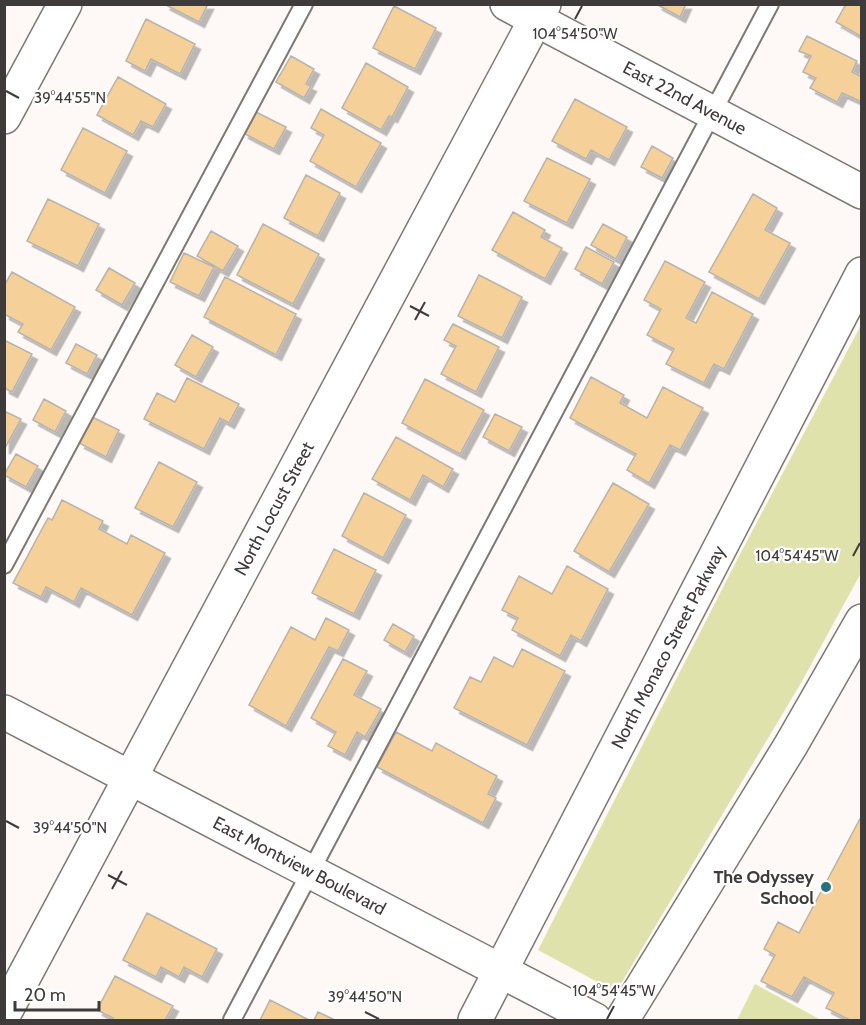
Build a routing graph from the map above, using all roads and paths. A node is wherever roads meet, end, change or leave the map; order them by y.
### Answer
1 (64, 4) edge
2 (304, 4) edge
3 (507, 4) edge
4 (770, 4) edge
5 (540, 12) edge
6 (711, 113) junction
7 (4, 117) edge
8 (861, 192) edge
9 (861, 274) edge
10 (4, 565) edge
11 (861, 621) edge
12 (4, 712) edge
13 (129, 778) junction
14 (310, 873) junction
15 (500, 973) junction
16 (4, 1014) edge
17 (232, 1020) edge
18 (475, 1020) edge
19 (595, 1020) edge
20 (622, 1020) edge

1 - 7 street
2 - 10 lane
3 - 5 street, East 22nd Avenue
4 - 6 lane
5 - 6 street, East 22nd Avenue
5 - 13 street, North Locust Street
6 - 8 street, East 22nd Avenue
6 - 14 lane
9 - 15 street, North Monaco Street Parkway
11 - 20 street
12 - 13 street, East Montview Boulevard
13 - 14 street, East Montview Boulevard
13 - 16 street, North Locust Street
14 - 15 street, East Montview Boulevard
14 - 17 lane
15 - 18 street, North Monaco Street Parkway
15 - 19 street, East Montview Boulevard

